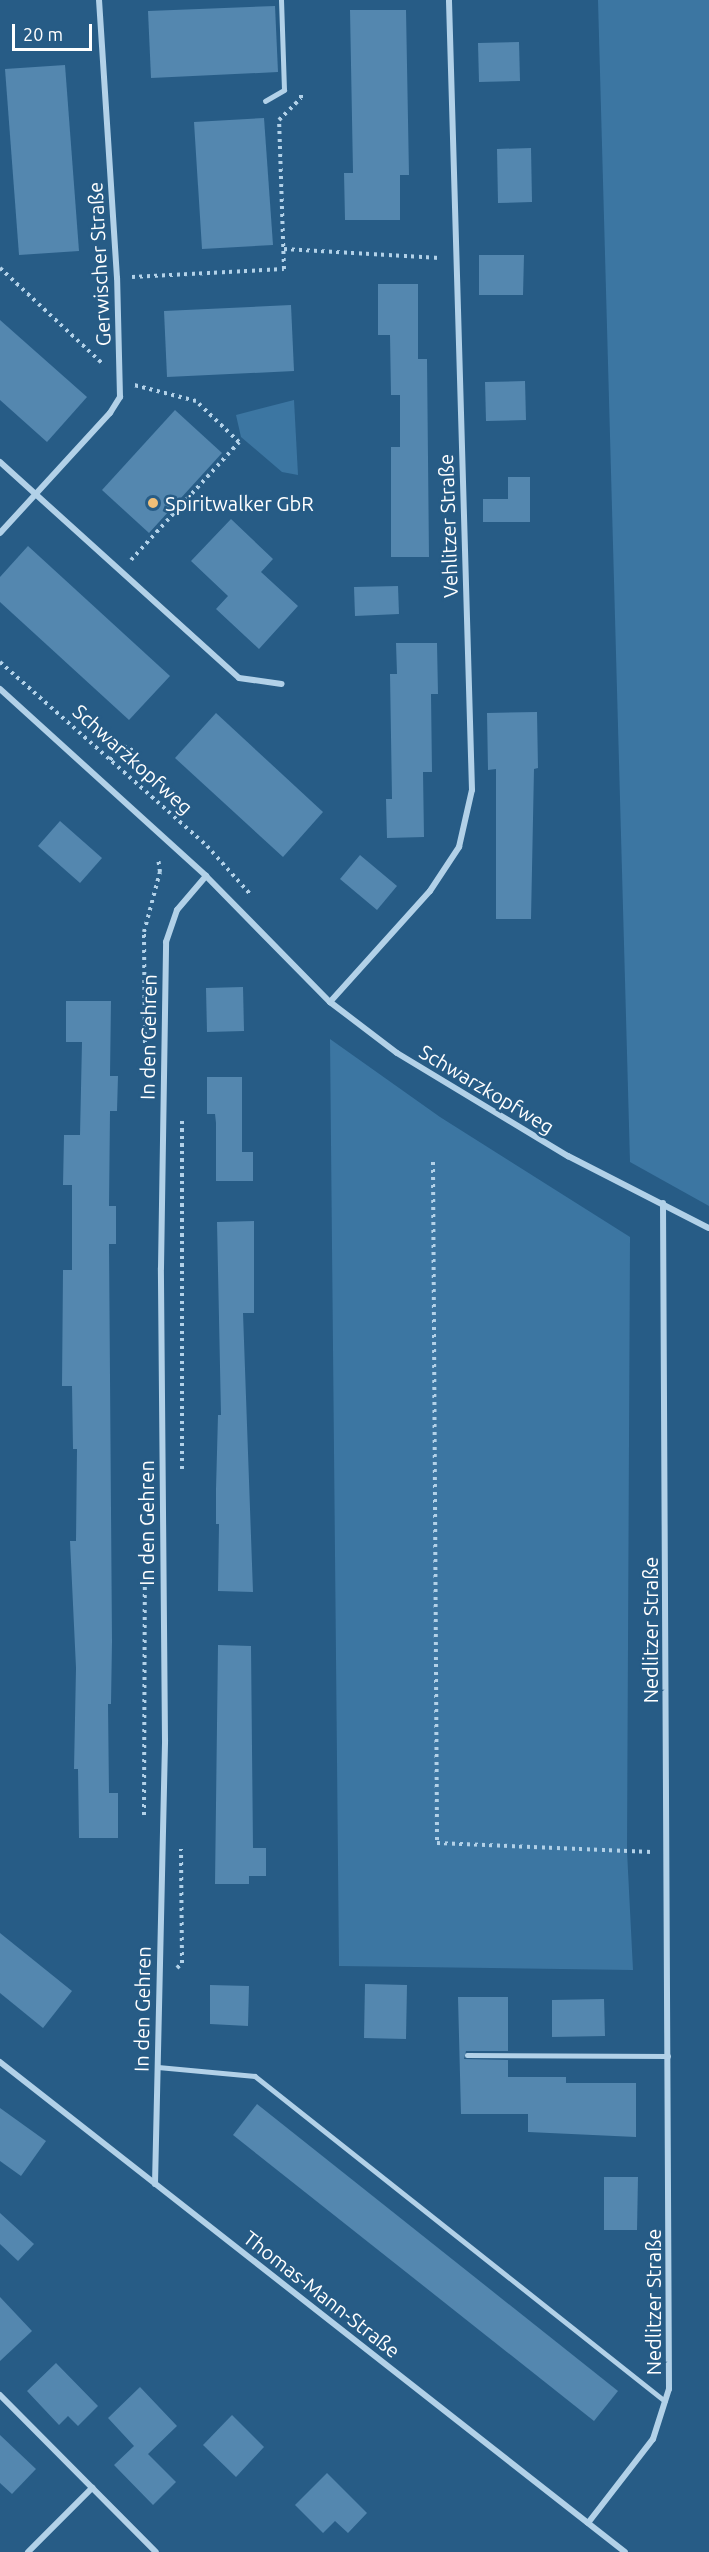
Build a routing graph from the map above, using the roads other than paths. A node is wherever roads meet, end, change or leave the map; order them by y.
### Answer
1 (99, 0) edge
2 (280, 0) edge
3 (449, 0) edge
4 (265, 101) dead end
5 (0, 462) edge
6 (36, 495) junction
7 (0, 533) edge
8 (282, 684) dead end
9 (0, 689) edge
10 (207, 876) junction
11 (330, 1002) junction
12 (663, 1203) junction
13 (709, 1218) edge
14 (707, 1227) edge
15 (468, 2055) dead end
16 (668, 2056) junction
17 (0, 2062) edge
18 (158, 2067) junction
19 (155, 2184) junction
20 (0, 2395) edge
21 (665, 2402) junction
22 (92, 2488) junction
23 (588, 2523) junction
24 (28, 2552) edge
25 (156, 2552) edge
26 (625, 2552) edge

1 - 6 street, Gerwischer Straße
2 - 4 lane
3 - 11 street, Vehlitzer Straße
5 - 6 street
6 - 7 street, Gerwischer Straße
6 - 8 street
9 - 10 street, Schwarzkopfweg
10 - 11 street, Schwarzkopfweg
10 - 18 street, In den Gehren
11 - 12 street, Schwarzkopfweg
12 - 14 street, Schwarzkopfweg
12 - 16 street, Nedlitzer Straße
13 - 14 lane
15 - 16 lane
16 - 21 street, Nedlitzer Straße
17 - 19 street, Thomas-Mann-Straße
18 - 19 street, In den Gehren
18 - 21 lane
19 - 23 street, Thomas-Mann-Straße
20 - 22 street
21 - 23 street, Nedlitzer Straße
22 - 24 street
22 - 25 street
23 - 26 street, Thomas-Mann-Straße

